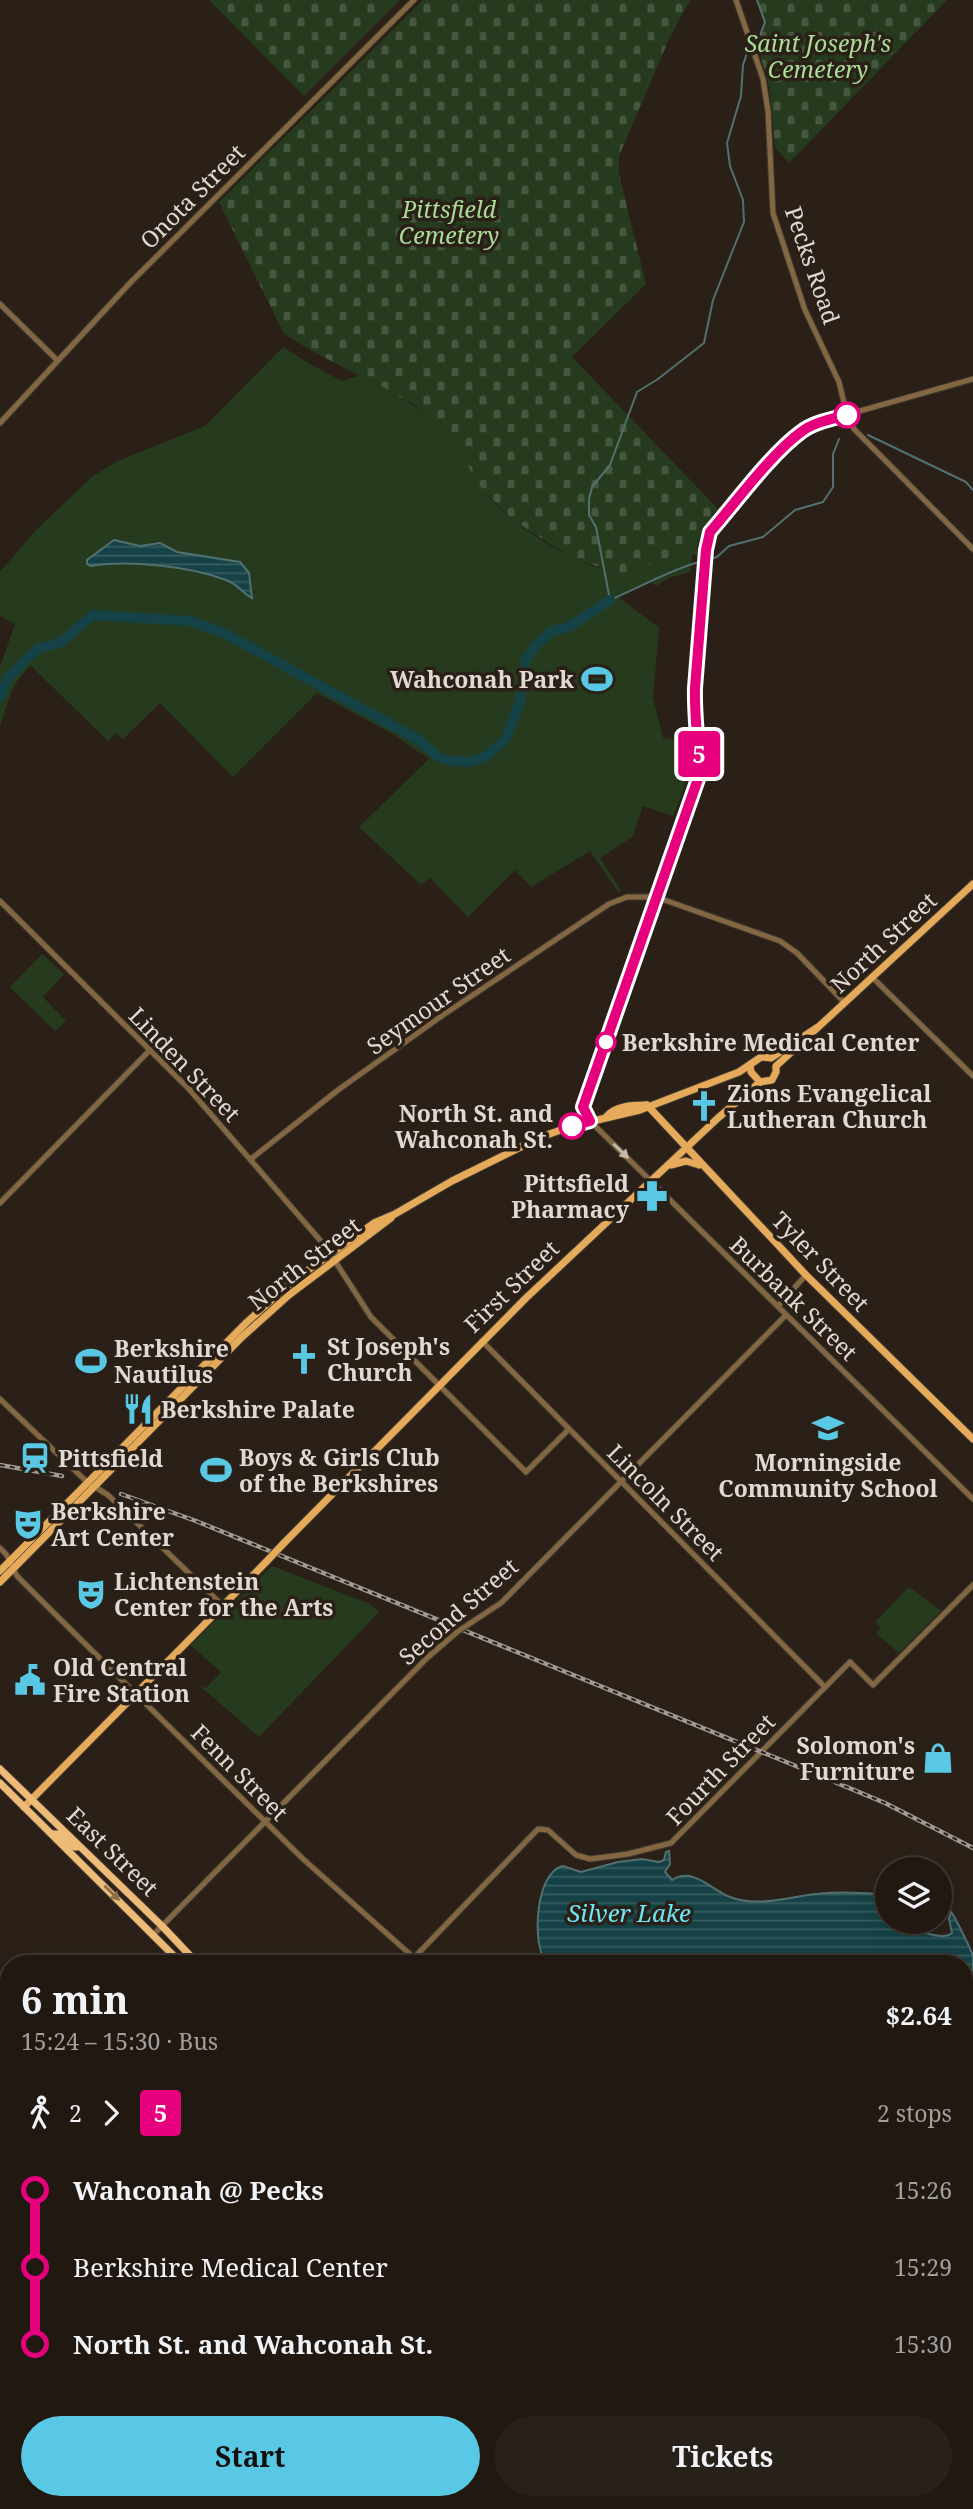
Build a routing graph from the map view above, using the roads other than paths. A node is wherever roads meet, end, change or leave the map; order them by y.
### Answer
1 (414, 0) edge
2 (736, 0) edge
3 (0, 304) edge
4 (57, 360) junction
5 (973, 379) edge
6 (847, 415) junction
7 (0, 423) edge
8 (973, 549) edge
9 (973, 884) edge
10 (656, 897) junction
11 (0, 901) edge
12 (872, 977) junction
13 (845, 1003) junction
14 (818, 1027) junction
15 (150, 1050) junction
16 (771, 1058) junction
17 (750, 1066) junction
18 (776, 1066) junction
19 (973, 1076) edge
20 (758, 1080) junction
21 (647, 1105) junction
22 (590, 1121) junction
23 (686, 1148) junction
24 (251, 1158) junction
25 (667, 1167) junction
26 (708, 1171) junction
27 (650, 1181) junction
28 (0, 1203) edge
29 (333, 1257) junction
30 (806, 1275) junction
31 (778, 1306) junction
32 (786, 1315) junction
33 (482, 1341) junction
34 (439, 1385) junction
35 (1, 1402) edge
36 (569, 1429) junction
37 (973, 1439) edge
38 (621, 1481) junction
39 (87, 1482) junction
40 (96, 1487) junction
41 (973, 1499) edge
42 (0, 1548) edge
43 (11, 1564) junction
44 (0, 1571) edge
45 (0, 1582) edge
46 (973, 1585) edge
47 (223, 1606) junction
48 (825, 1687) junction
49 (136, 1693) junction
50 (0, 1769) edge
51 (0, 1783) edge
52 (32, 1799) junction
53 (24, 1807) junction
54 (266, 1823) junction
55 (52, 1834) junction
56 (81, 1847) junction
57 (162, 1926) junction
58 (154, 1934) junction
59 (174, 1955) edge
60 (189, 1955) edge
61 (412, 1955) edge
62 (416, 1955) edge

1 - 4 street, Onota Street
2 - 6 street, Pecks Road
3 - 4 street
4 - 7 street, Onota Street
5 - 6 street
6 - 8 street
6 - 10 street
9 - 12 main road, North Street
10 - 13 street
10 - 22 street
10 - 24 street, Seymour Street
11 - 15 street, Linden Street
12 - 13 main road, North Street
12 - 19 street
13 - 14 main road, North Street
14 - 16 main road, North Street
14 - 18 main road, North Street
15 - 24 street, Linden Street
15 - 28 street
16 - 17 main road, North Street
16 - 18 main road
17 - 20 main road
17 - 21 main road, North Street
18 - 20 main road, North Street
20 - 23 main road, First Street
21 - 22 main road, North Street
21 - 23 main road, Tyler Street
22 -> 27 street, Burbank Street
22 - 29 main road, North Street
23 - 25 main road, First Street
23 - 26 main road, Tyler Street
24 - 29 street, Linden Street
25 - 26 main road
25 - 27 main road, First Street
26 - 30 main road, Tyler Street
27 - 31 street, Burbank Street
27 - 33 main road, First Street
29 - 34 street, Linden Street
29 - 39 main road, North Street
29 - 40 main road, North Street
30 - 31 street
30 - 37 main road, Tyler Street
31 - 32 street, Burbank Street
32 - 38 street, Second Street
32 - 41 street, Burbank Street
33 - 34 main road, First Street
33 - 36 street, Lincoln Street
34 - 36 street, Linden Street
34 - 47 main road, First Street, bridge
35 - 39 street
36 - 38 street, Lincoln Street
38 - 48 street, Lincoln Street
38 - 54 street, Second Street, bridge
39 - 40 street
39 - 43 main road, North Street
40 - 43 main road, North Street
40 - 47 street
42 - 43 street, Fenn Street
43 - 44 main road, North Street
43 - 45 main road, North Street
43 - 49 street, Fenn Street
46 - 48 street, Fourth Street
47 - 49 main road, First Street
48 - 62 street, Fourth Street
49 - 52 main road, First Street
49 - 54 street, Fenn Street
50 - 52 highway, East Street
51 - 53 highway, East Street
52 - 53 main road, First Street
52 - 56 highway, East Street
53 - 55 highway, East Street
54 - 57 street, Second Street
54 - 61 street, Fenn Street
55 - 56 highway
55 -> 58 highway, East Street
56 - 57 highway, East Street
57 - 58 street, Second Street
57 - 60 highway, East Street
58 - 59 highway, East Street

